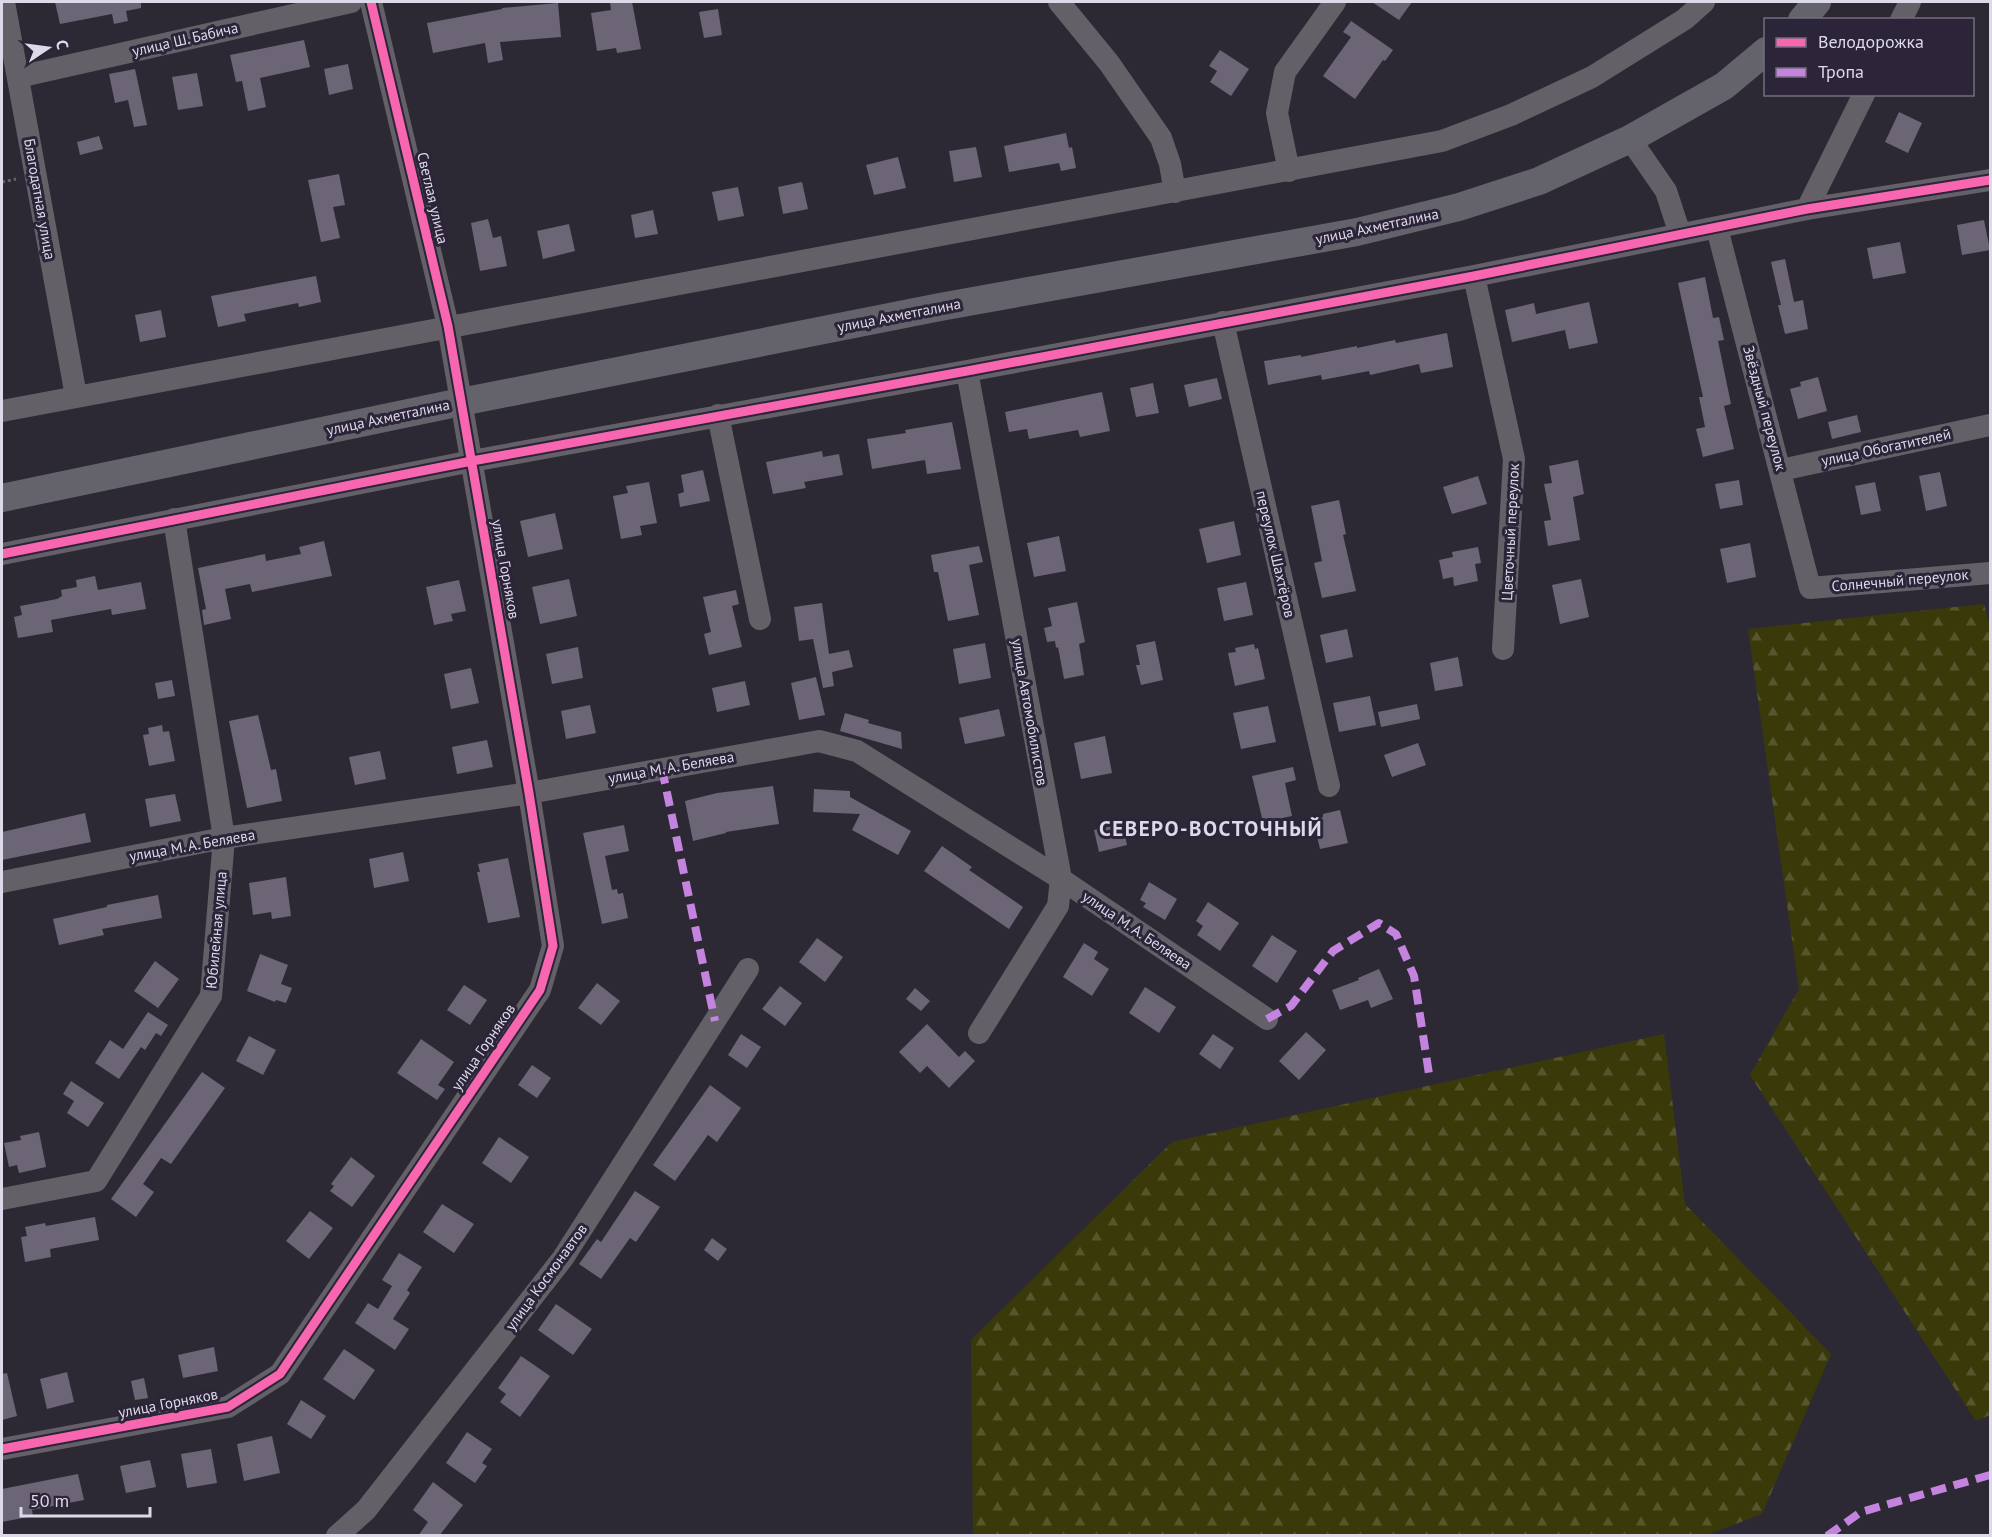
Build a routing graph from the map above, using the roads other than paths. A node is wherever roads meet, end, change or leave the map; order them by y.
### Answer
1 (4, 2) edge
2 (351, 2) edge
3 (371, 2) edge
4 (1059, 2) edge
5 (1335, 2) edge
6 (1704, 2) edge
7 (1818, 2) edge
8 (1910, 2) edge
9 (1804, 18) edge
10 (1902, 18) edge
11 (1764, 53) edge
12 (18, 77) junction
13 (1863, 96) edge
14 (1630, 139) junction
15 (1289, 171) junction
16 (1990, 180) edge
17 (1175, 192) junction
18 (1807, 209) junction
19 (1717, 228) junction
20 (1680, 234) junction
21 (1474, 276) junction
22 (1223, 322) junction
23 (448, 326) junction
24 (967, 371) junction
25 (76, 396) junction
26 (461, 402) junction
27 (2, 411) edge
28 (718, 415) junction
29 (1990, 425) edge
30 (472, 461) junction
31 (1781, 470) junction
32 (2, 498) edge
33 (174, 519) junction
34 (2, 554) edge
35 (1990, 573) edge
36 (1810, 588) joint
37 (760, 619) dead end
38 (1503, 649) dead end
39 (1329, 786) dead end
40 (529, 793) junction
41 (224, 838) junction
42 (1061, 879) junction
43 (2, 882) edge
44 (748, 969) dead end
45 (1267, 1019) dead end
46 (979, 1033) dead end
47 (2, 1199) edge
48 (2, 1449) edge
49 (337, 1536) edge

1 - 12 street, Благодатная улица
2 - 12 street, улица Ш. Бабича
3 - 23 street, Светлая улица
4 - 17 street
5 - 15 street
6 - 15 street
7 - 9 main road
8 - 10 street
11 - 14 main road, улица Ахметгалина
12 - 25 street, Благодатная улица
13 - 18 street
14 - 20 street
14 - 26 main road, улица Ахметгалина
15 - 17 street
16 - 18 street
17 - 23 street
18 - 19 street
19 - 20 street
19 - 31 street, Звёздный переулок
20 - 21 street
21 - 22 street
21 - 38 street, Цветочный переулок
22 - 24 street
22 - 39 street, переулок Шахтёров
23 - 25 street
23 - 26 street, Светлая улица
24 - 28 street
24 - 42 street, улица Автомобилистов
25 - 27 street
26 - 30 street, улица Горняков
26 - 32 main road, улица Ахметгалина
28 - 30 street
28 - 37 street
29 - 31 street, улица Обогатителей
30 - 33 street
30 - 40 street, улица Горняков
31 - 36 street, Звёздный переулок
33 - 34 street
33 - 41 street, Юбилейная улица
35 - 36 street, Солнечный переулок
40 - 41 street, улица М. А. Беляева
40 - 42 street, улица М. А. Беляева
40 - 48 street, улица Горняков
41 - 43 street, улица М. А. Беляева
41 - 47 street, Юбилейная улица
42 - 45 street, улица М. А. Беляева
42 - 46 street, улица Автомобилистов
44 - 49 street, улица Космонавтов

